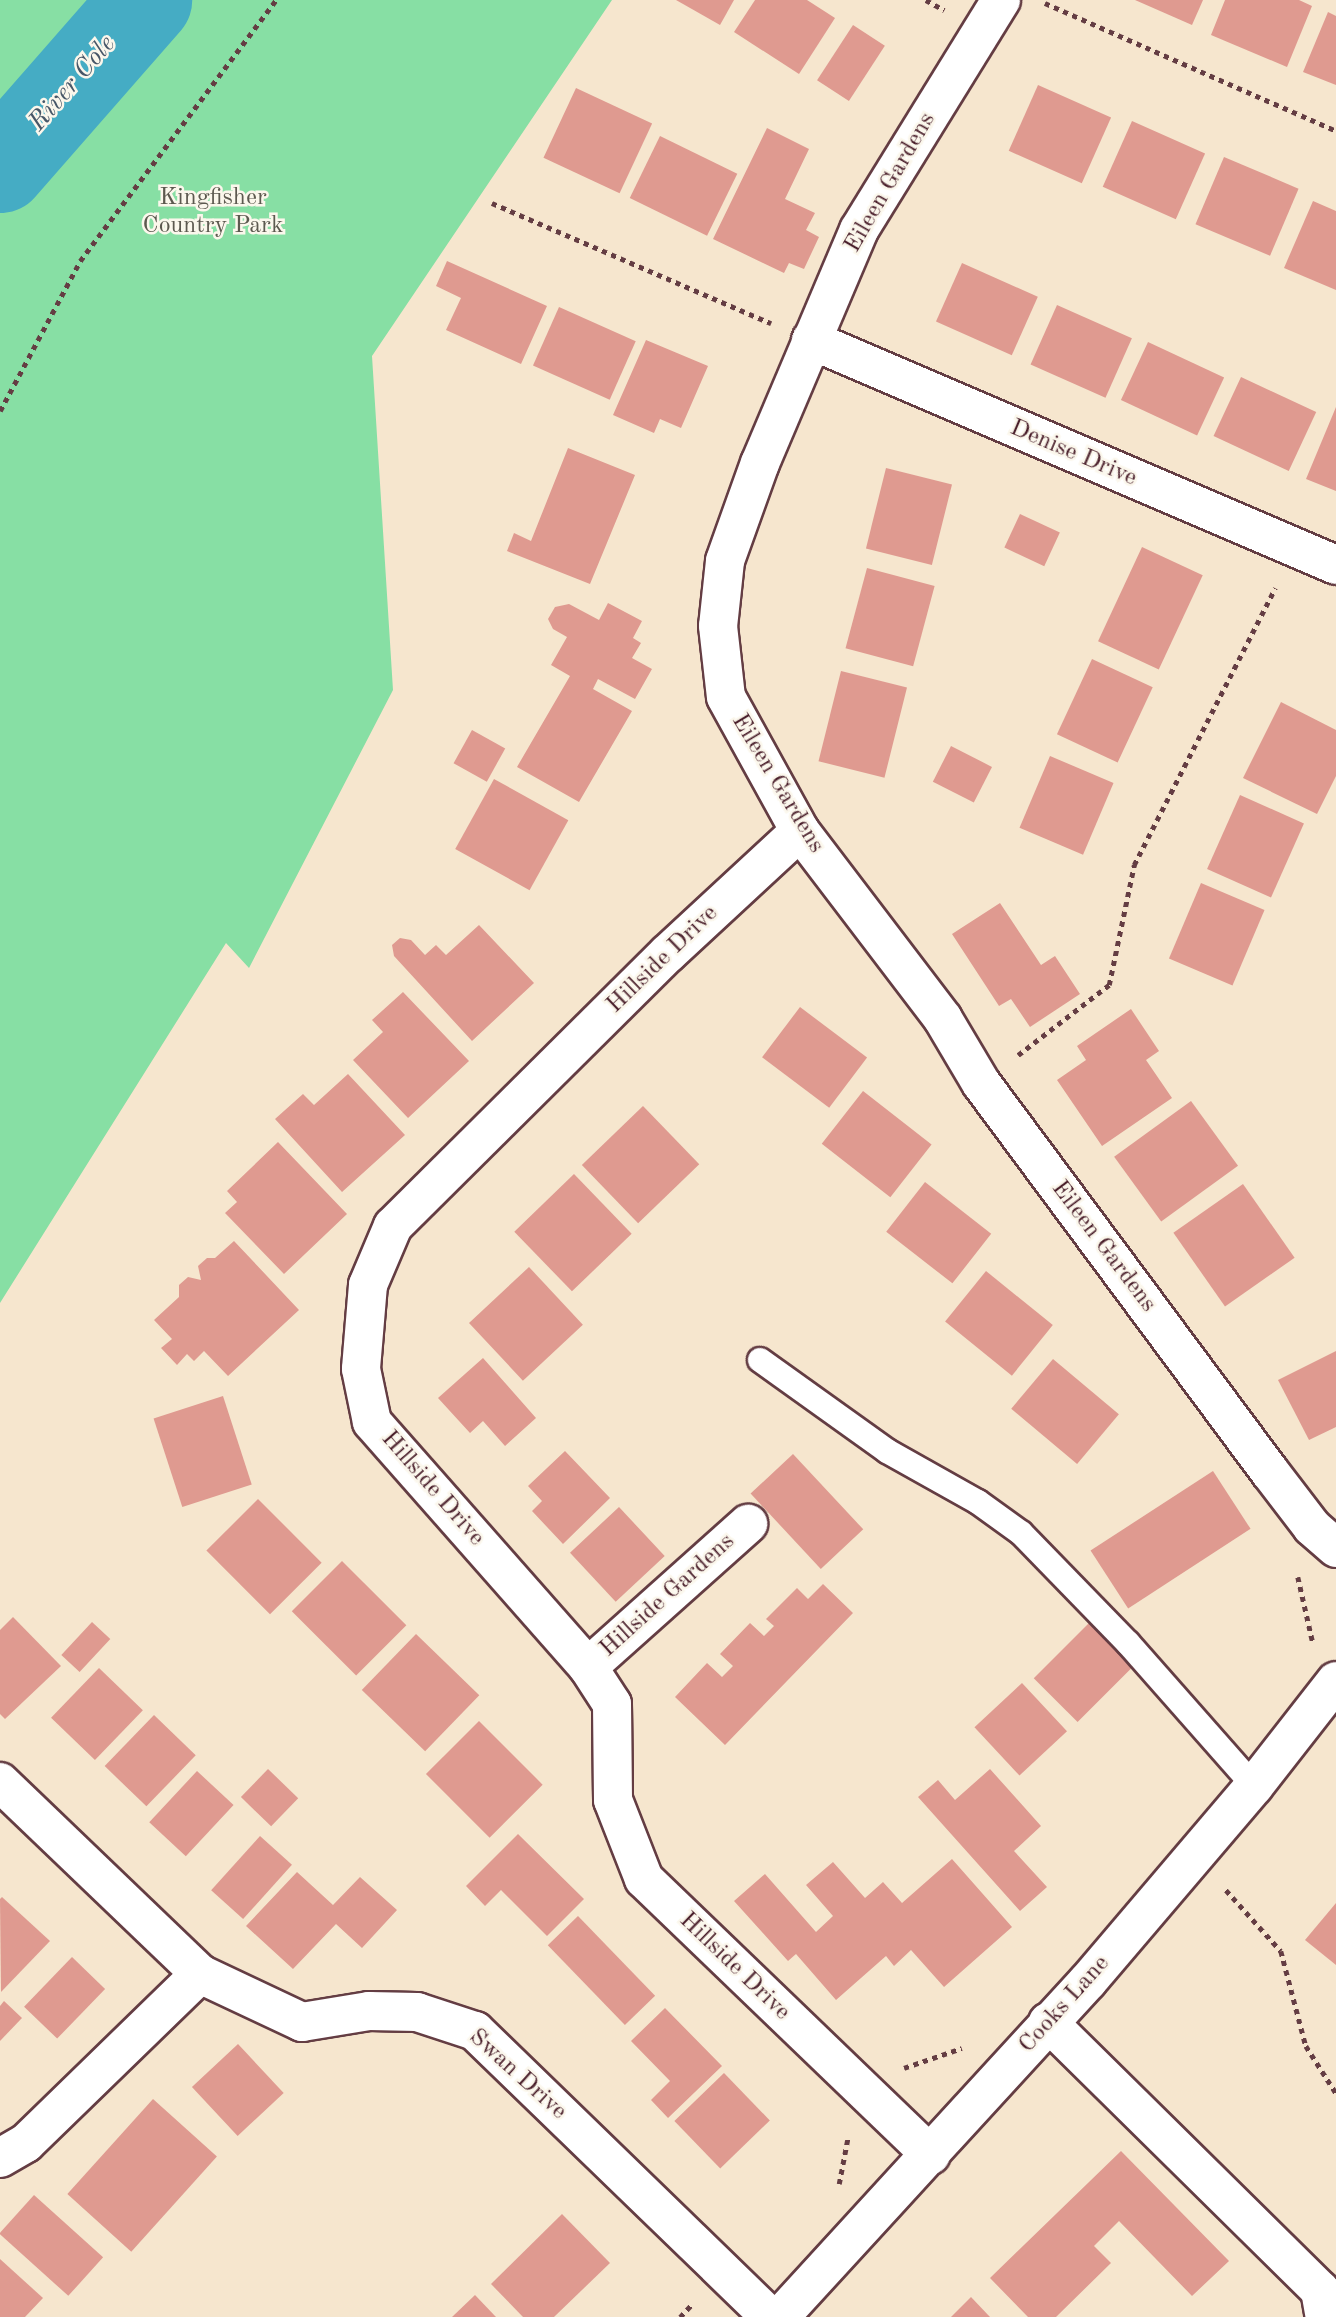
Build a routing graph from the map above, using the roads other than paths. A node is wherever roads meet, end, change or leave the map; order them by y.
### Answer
1 (1001, 0) edge
2 (811, 340) junction
3 (1336, 565) edge
4 (800, 831) junction
5 (760, 1360) dead end
6 (748, 1524) dead end
7 (1324, 1538) edge
8 (588, 1667) junction
9 (1336, 1681) edge
10 (0, 1783) edge
11 (1254, 1786) junction
12 (200, 1974) junction
13 (1048, 2022) junction
14 (931, 2155) junction
15 (0, 2158) edge
16 (770, 2317) edge
17 (780, 2317) edge
18 (1325, 2317) edge

1 - 2 street, Eileen Gardens
2 - 3 street, Denise Drive
2 - 4 street, Eileen Gardens
4 - 7 street, Eileen Gardens
4 - 8 street, Hillside Drive
5 - 11 lane
6 - 8 street, Hillside Gardens
8 - 14 street, Hillside Drive
9 - 11 street, Cooks Lane
10 - 12 street, Swan Drive
11 - 13 street, Cooks Lane
12 - 15 street
12 - 16 street, Swan Drive
13 - 14 street, Cooks Lane
13 - 18 street
14 - 17 street, Cooks Lane

